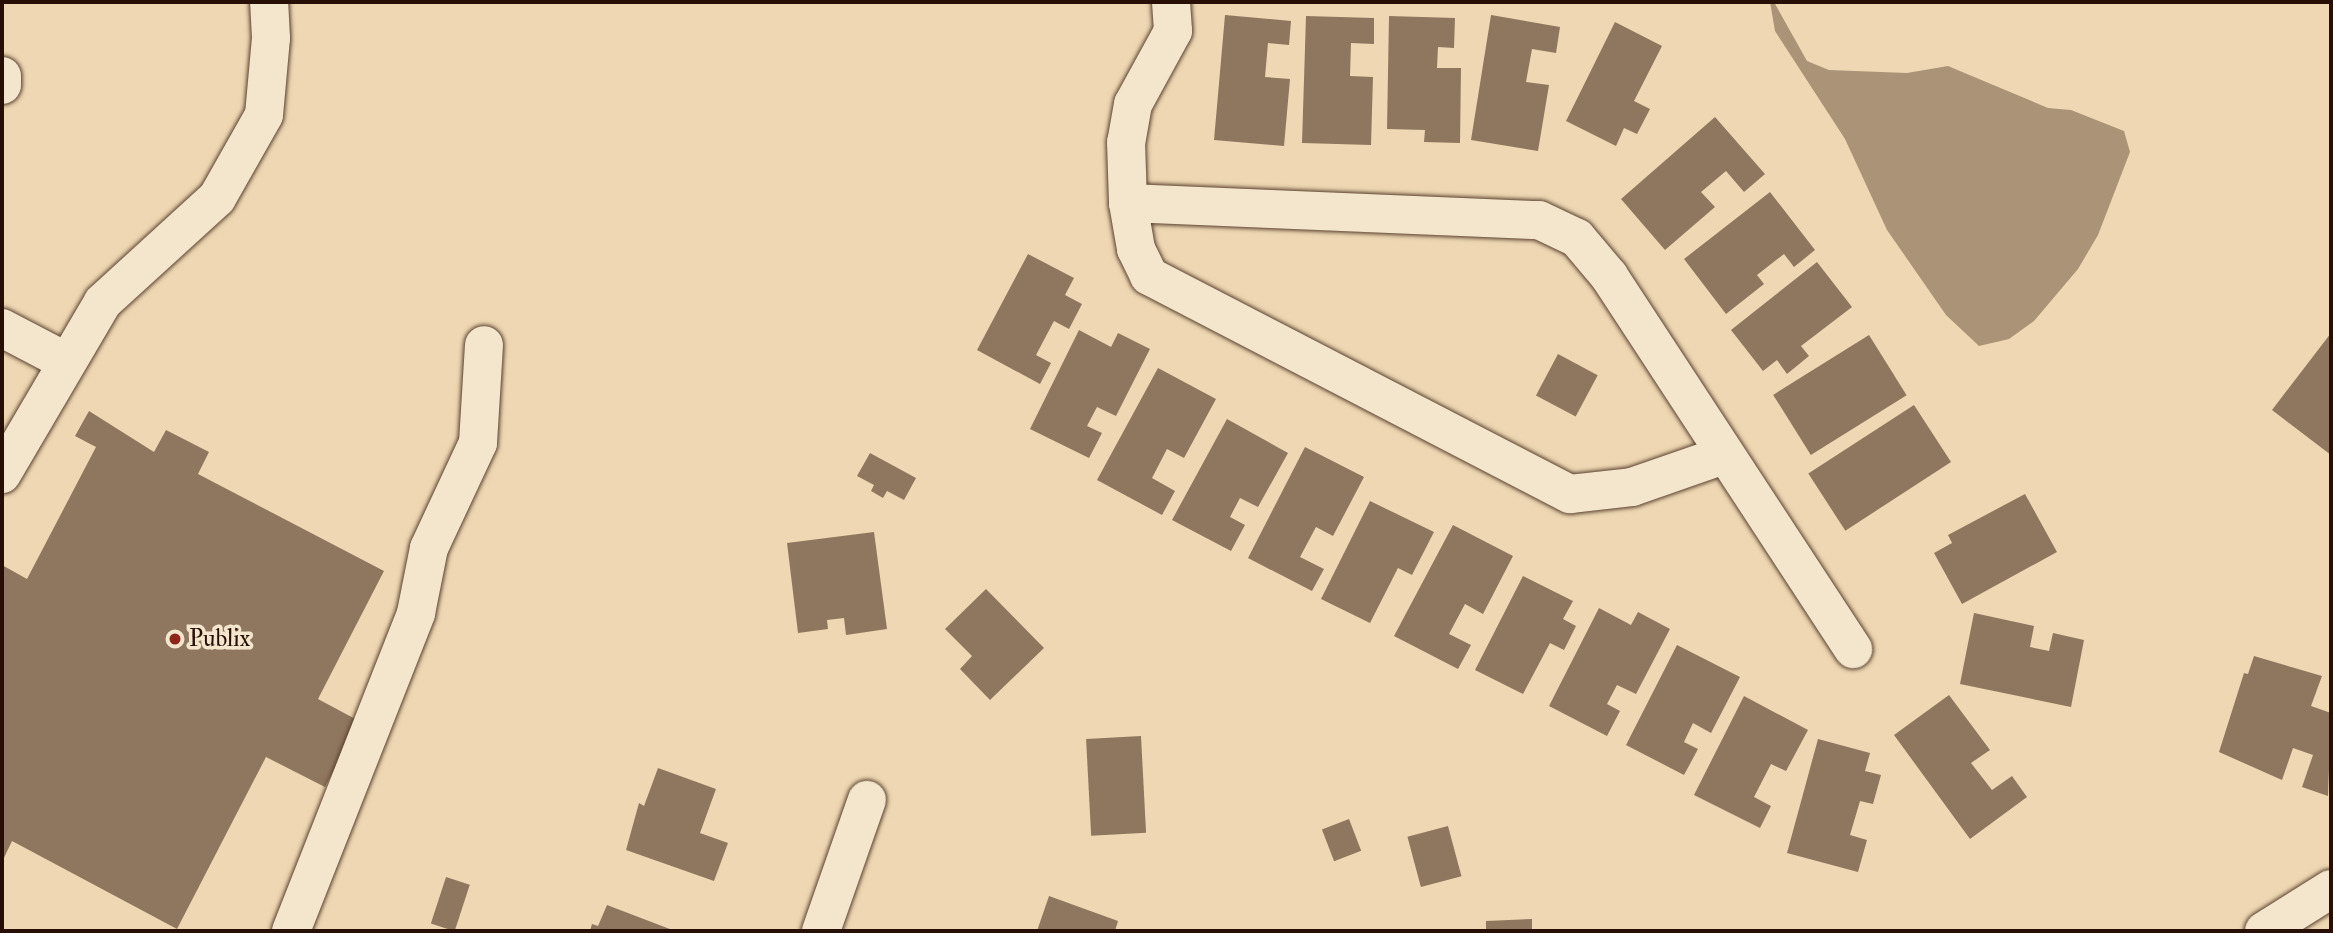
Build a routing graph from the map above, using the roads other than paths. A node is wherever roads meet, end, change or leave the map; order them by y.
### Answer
1 (269, 2) edge
2 (1171, 2) edge
3 (2, 76) edge
4 (2, 85) edge
5 (1128, 202) junction
6 (2, 328) edge
7 (484, 345) dead end
8 (67, 362) junction
9 (1724, 455) junction
10 (2, 474) edge
11 (1853, 649) dead end
12 (866, 800) dead end
13 (2331, 889) edge
14 (291, 931) edge
15 (821, 931) edge
16 (2264, 931) edge

1 - 8 street
2 - 5 street
3 - 4 street
5 - 9 street
5 - 9 street
6 - 8 street
7 - 14 street
8 - 10 street
9 - 11 street
12 - 15 street
13 - 16 street

